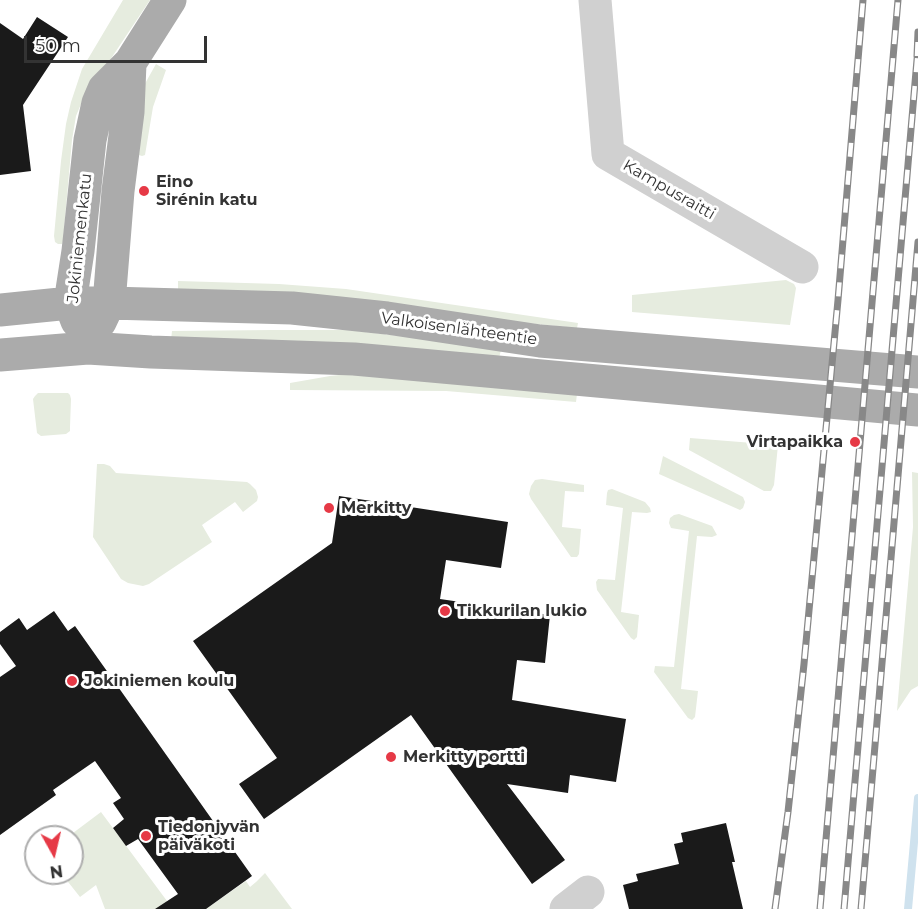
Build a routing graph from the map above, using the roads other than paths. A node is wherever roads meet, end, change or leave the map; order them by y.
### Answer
1 (170, 0) edge
2 (595, 0) edge
3 (130, 63) junction
4 (802, 267) dead end
5 (69, 303) junction
6 (109, 303) junction
7 (0, 310) edge
8 (88, 348) junction
9 (0, 355) edge
10 (918, 372) edge
11 (918, 410) edge

1 - 3 main road, Jokiniemenkatu
2 - 4 street, Kampusraitti
3 - 5 main road, Jokiniemenkatu
3 - 6 main road, Jokiniemenkatu
5 - 6 main road, Valkoisenlähteentie
5 - 7 main road, Valkoisenlähteentie
5 - 8 main road, Jokiniemenkatu
6 - 8 main road, Jokiniemenkatu
6 - 10 main road, Valkoisenlähteentie
8 - 9 main road
8 - 11 main road

